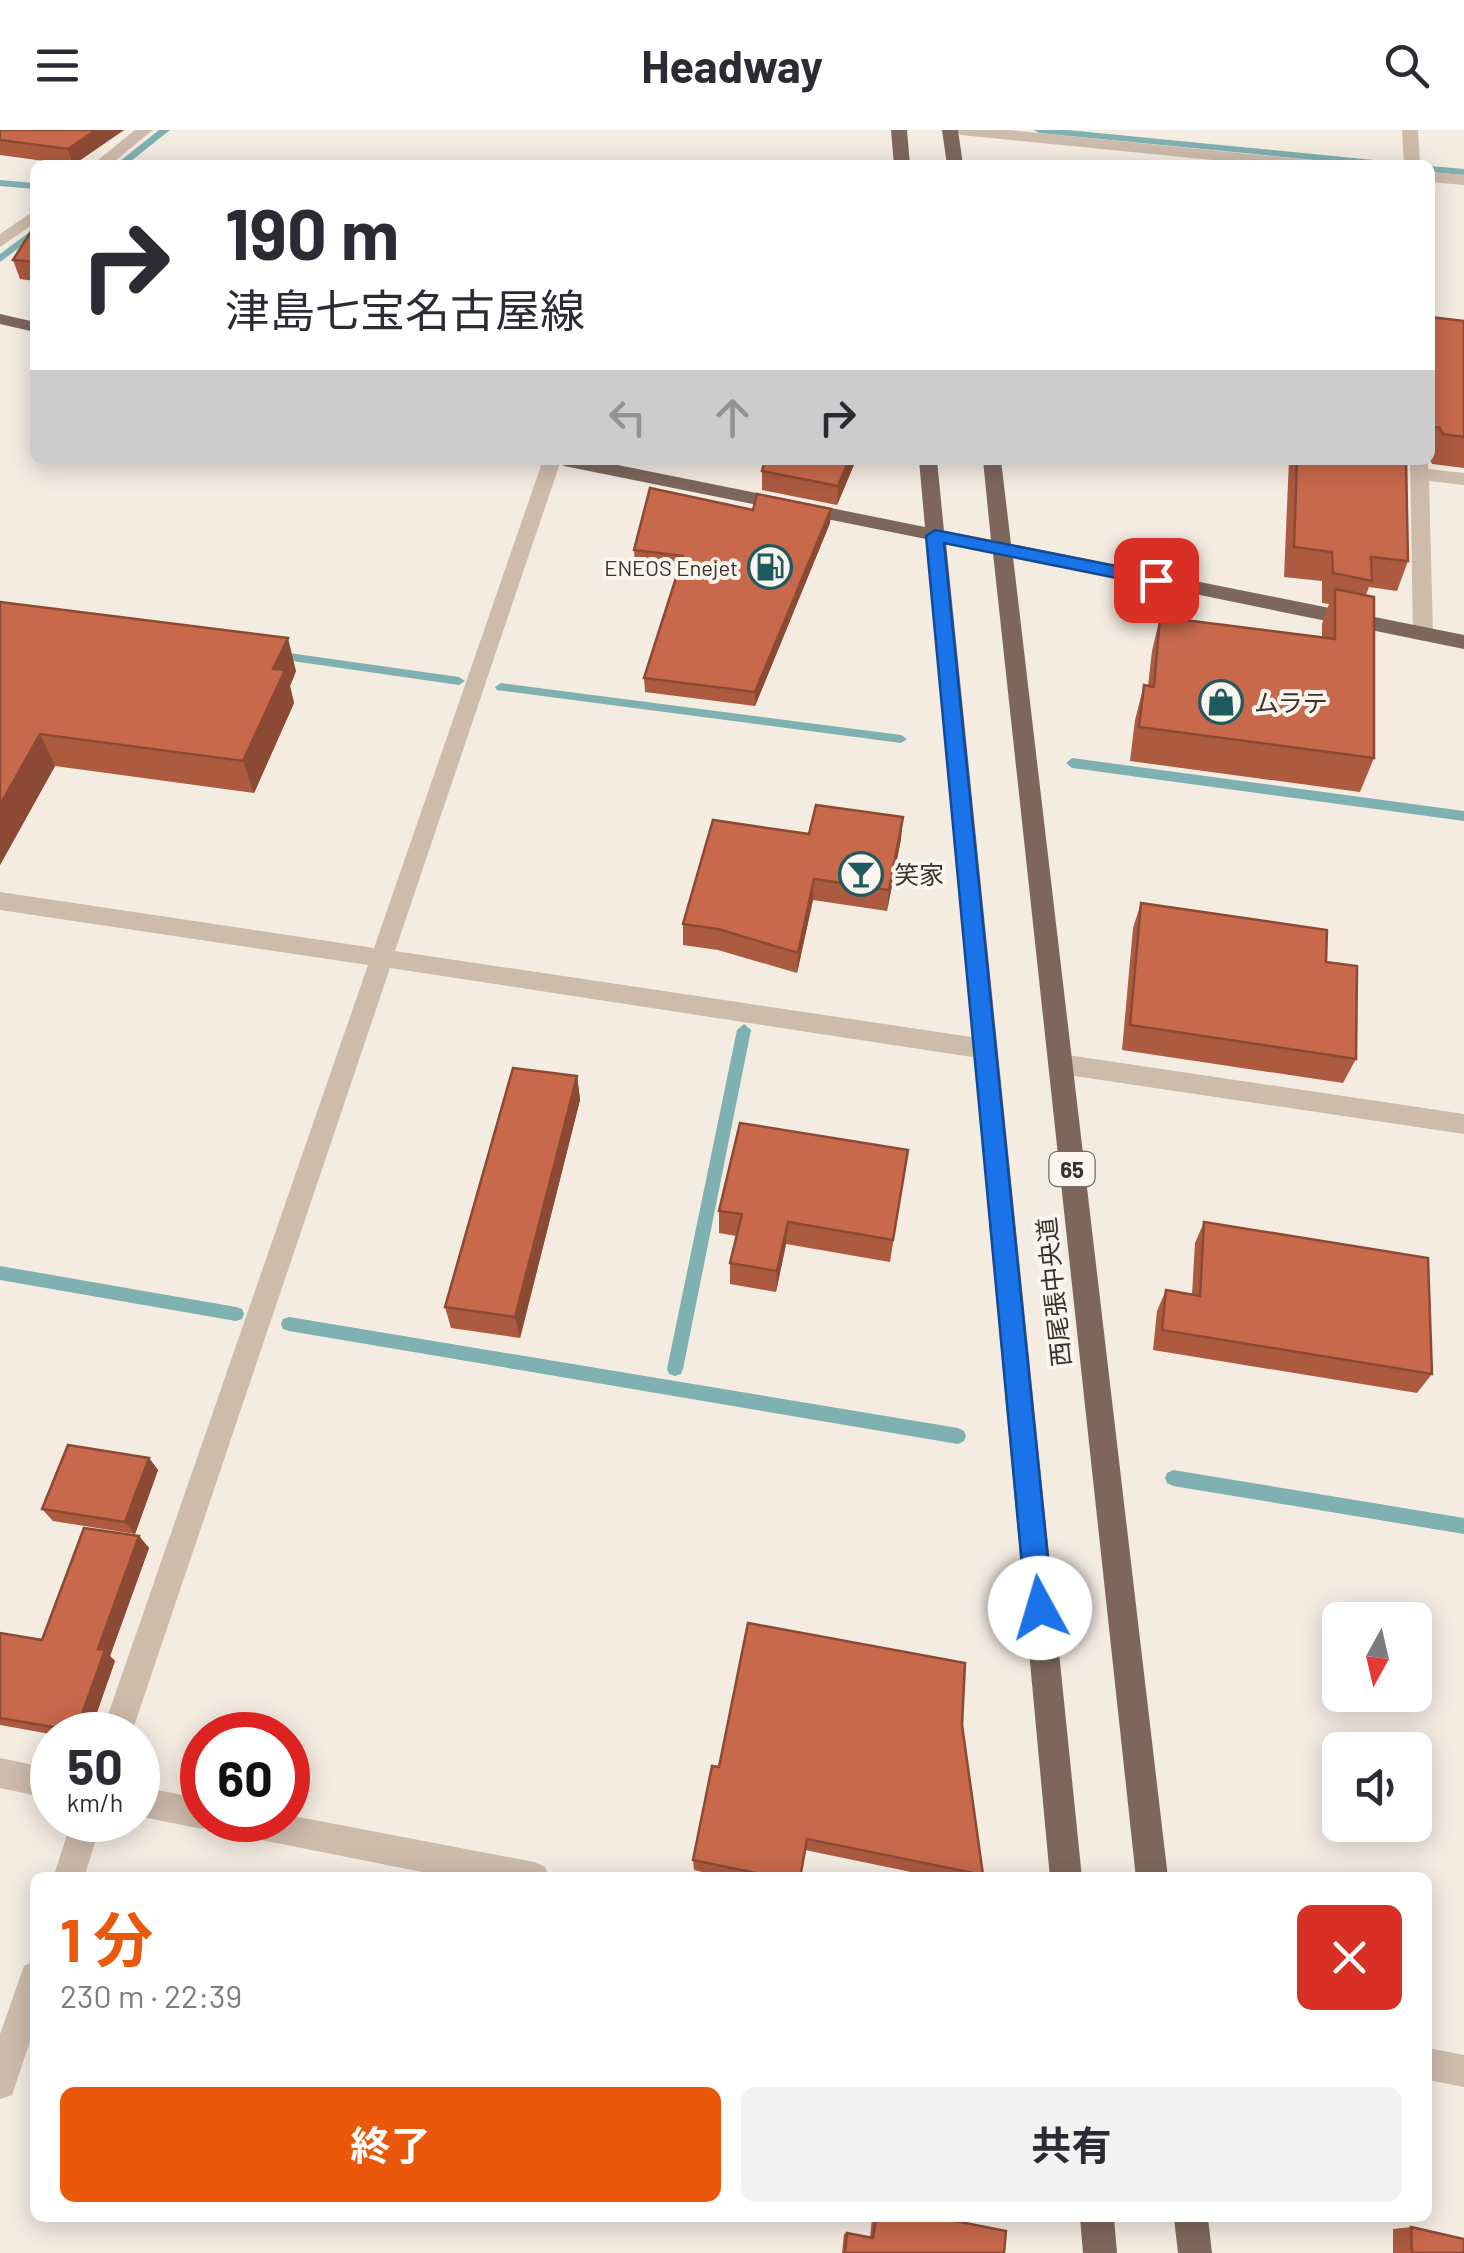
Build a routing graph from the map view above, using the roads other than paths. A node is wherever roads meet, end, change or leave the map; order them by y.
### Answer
1 (145, 130) edge
2 (899, 130) edge
3 (950, 130) edge
4 (962, 130) edge
5 (1410, 130) edge
6 (106, 160) edge
7 (902, 160) edge
8 (953, 160) edge
9 (1260, 160) edge
10 (1412, 160) edge
11 (1435, 177) edge
12 (1464, 180) edge
13 (30, 219) edge
14 (0, 242) edge
15 (0, 319) edge
16 (30, 327) edge
17 (550, 465) edge
18 (588, 465) edge
19 (928, 465) edge
20 (993, 465) edge
21 (1420, 467) edge
22 (1464, 479) edge
23 (935, 536) junction
24 (1003, 550) junction
25 (1423, 634) junction
26 (1464, 642) edge
27 (0, 901) edge
28 (382, 959) junction
29 (985, 1050) junction
30 (1060, 1064) junction
31 (1464, 1124) edge
32 (124, 1712) edge
33 (0, 1772) edge
34 (30, 1779) edge
35 (310, 1834) edge
36 (80, 1842) edge
37 (70, 1872) edge
38 (503, 1872) edge
39 (1065, 1872) edge
40 (1151, 1872) edge
41 (30, 1992) edge
42 (1432, 2065) edge
43 (1464, 2071) edge
44 (0, 2082) edge
45 (1096, 2222) edge
46 (1191, 2222) edge
47 (1100, 2253) edge
48 (1195, 2253) edge

1 - 6 street
2 - 7 main road
3 - 8 main road
4 - 9 street
5 - 10 street
11 - 12 street
13 - 14 street
15 - 16 main road
17 - 28 street
18 - 23 main road
19 - 23 main road, 西尾張中央道
20 - 24 main road, 西尾張中央道 / 65
21 - 22 street
21 - 25 street
23 - 24 main road
23 - 29 main road, 西尾張中央道
24 - 25 main road
24 - 30 main road, 西尾張中央道 / 65
25 - 26 main road
27 - 28 street
28 - 29 street
28 - 32 street
29 - 39 main road, 西尾張中央道
30 - 31 street
30 - 40 main road, 西尾張中央道 / 65
33 - 34 street
35 - 38 street
36 - 37 street
41 - 44 street
42 - 43 street
45 - 47 main road
46 - 48 main road

